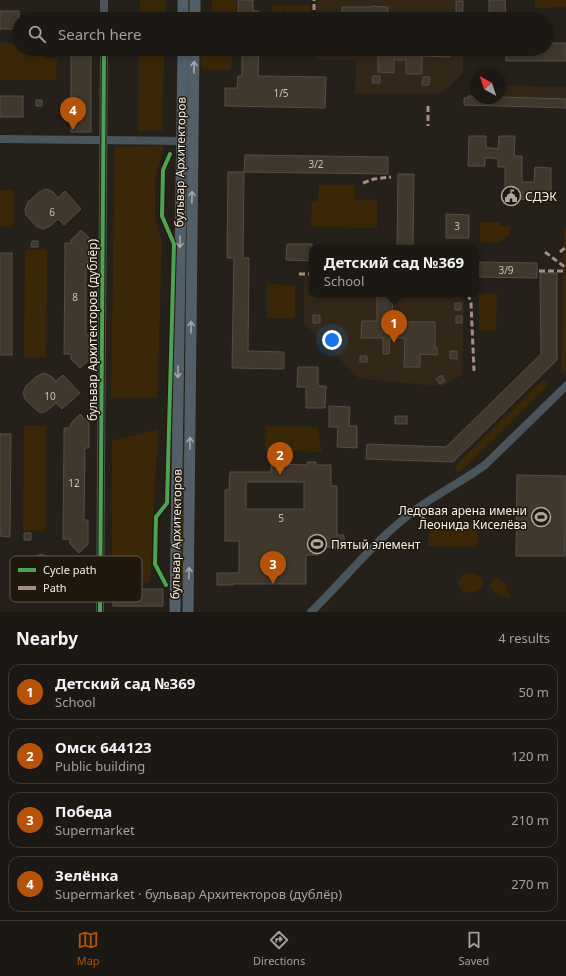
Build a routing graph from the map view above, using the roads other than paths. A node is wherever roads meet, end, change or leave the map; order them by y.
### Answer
1 (104, 0) edge
2 (184, 0) edge
3 (195, 0) edge
4 (104, 12) edge
5 (183, 12) edge
6 (195, 12) edge
7 (104, 56) edge
8 (183, 56) edge
9 (194, 56) edge
10 (0, 139) edge
11 (103, 141) junction
12 (181, 141) junction
13 (193, 142) junction
14 (566, 386) edge
15 (100, 556) edge
16 (100, 602) edge
17 (100, 612) edge
18 (175, 612) edge
19 (188, 612) edge
20 (311, 612) edge

1 - 4 street
2 - 5 main road
3 - 6 main road
7 - 11 street, бульвар Архитекторов (дублёр)
8 - 12 main road, бульвар Архитекторов
13 -> 9 main road, бульвар Архитекторов
10 - 11 street
11 - 12 street
11 - 15 street, бульвар Архитекторов (дублёр)
12 - 13 street
12 -> 18 main road, бульвар Архитекторов
19 -> 13 main road, бульвар Архитекторов
14 - 20 street
16 - 17 street, бульвар Архитекторов (дублёр)

